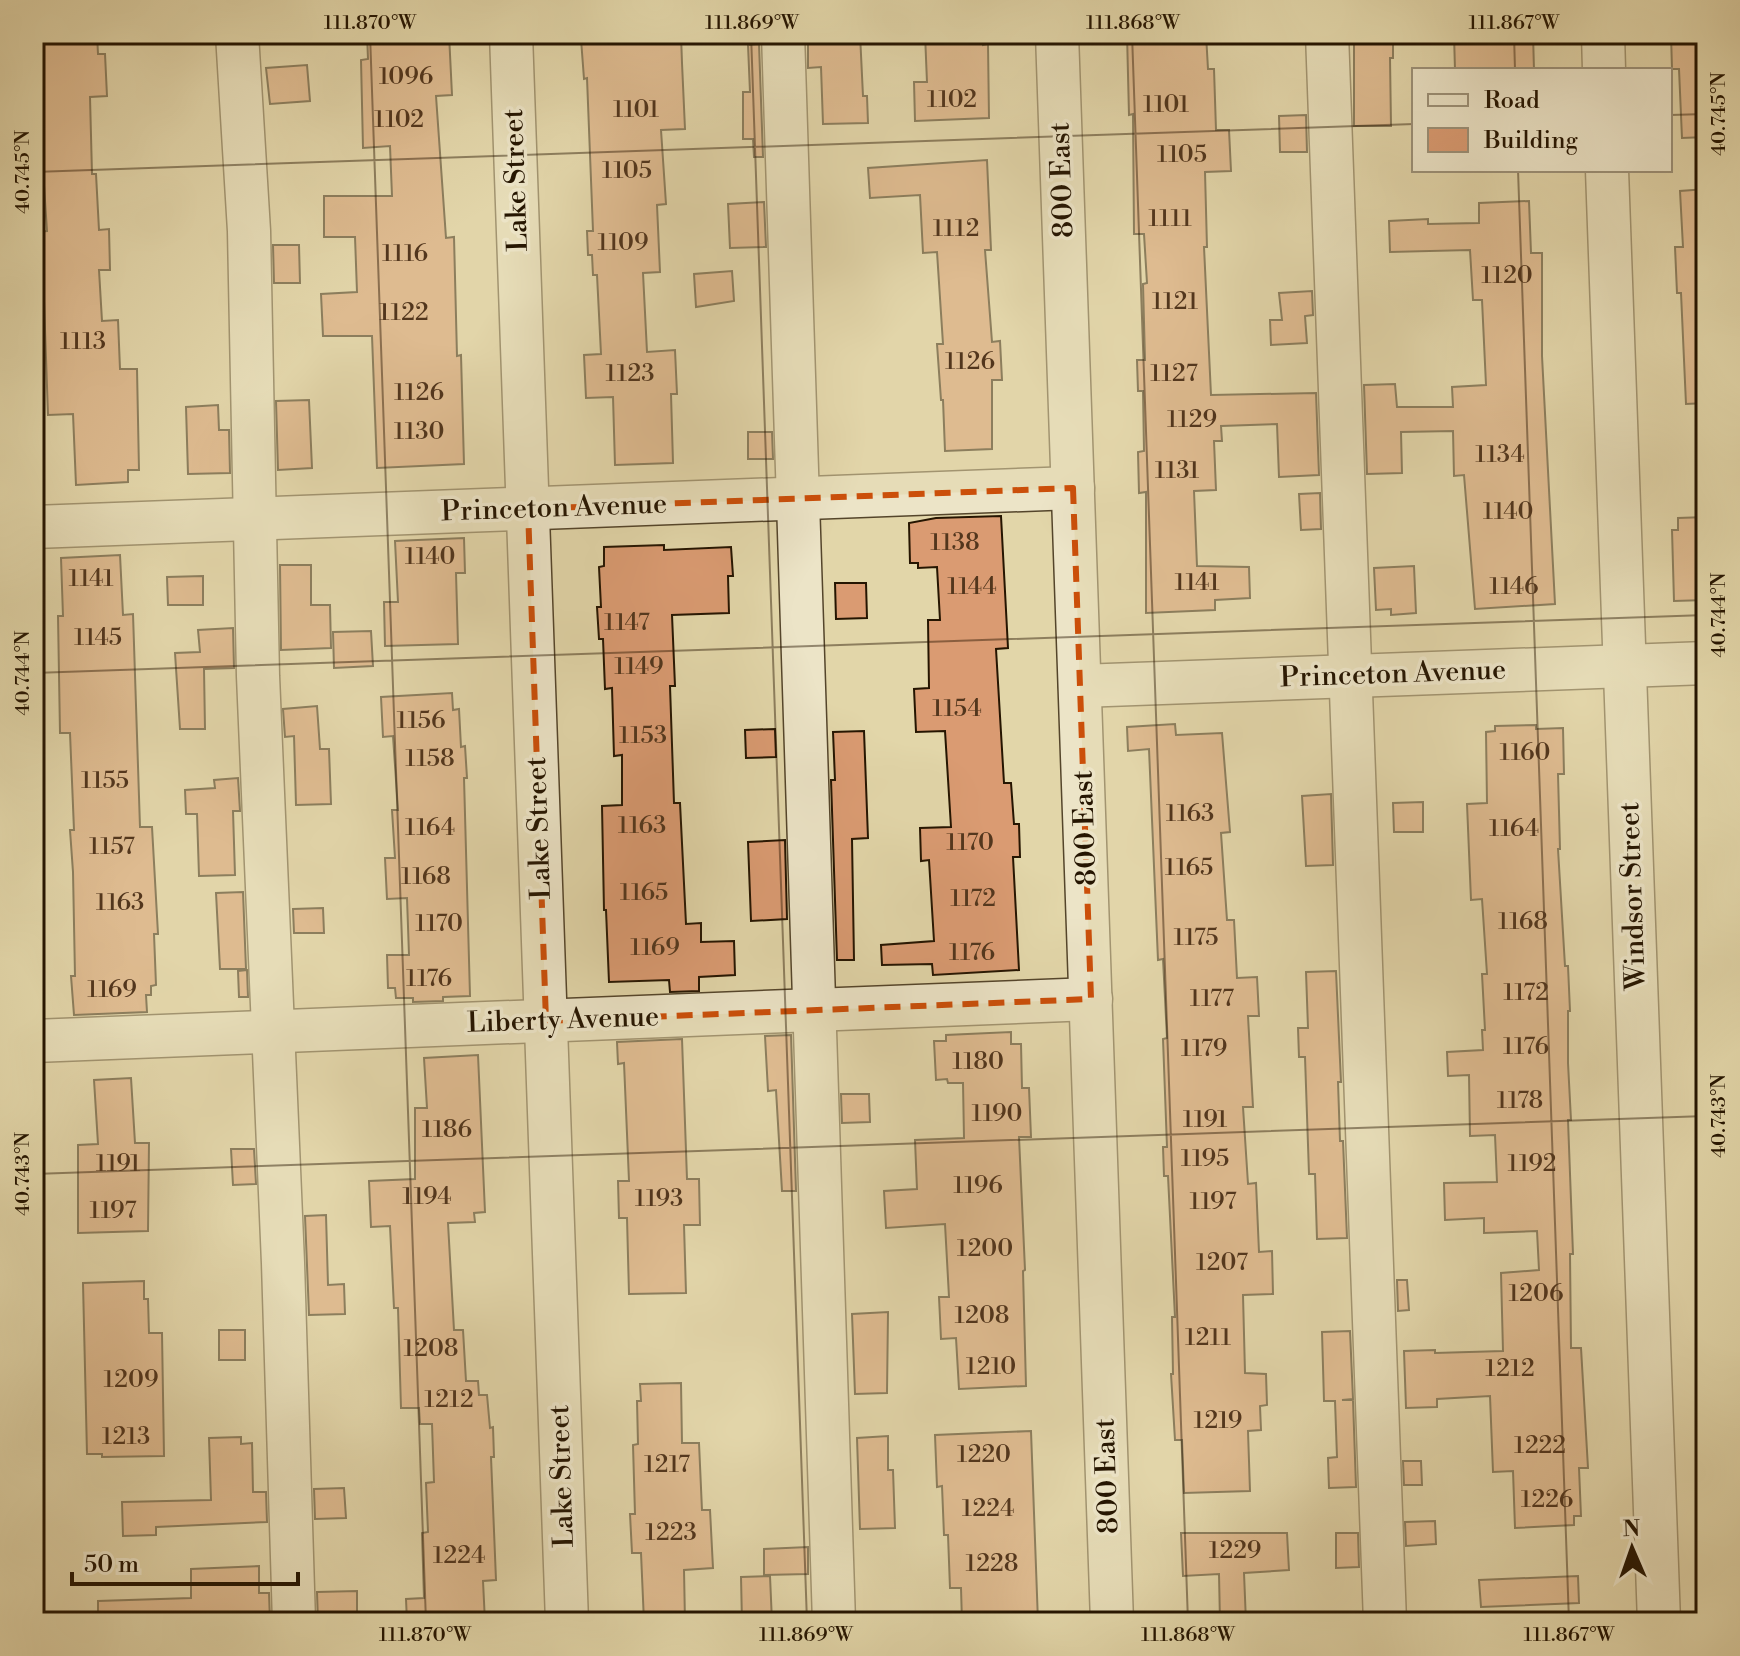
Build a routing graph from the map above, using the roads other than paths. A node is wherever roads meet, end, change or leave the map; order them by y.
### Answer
1 (237, 34) edge
2 (511, 34) edge
3 (783, 34) edge
4 (1057, 34) edge
5 (1327, 34) edge
6 (1603, 34) edge
7 (1604, 68) edge
8 (1607, 172) edge
9 (1073, 488) junction
10 (796, 499) junction
11 (528, 509) junction
12 (255, 519) junction
13 (34, 527) edge
14 (1706, 663) edge
15 (1625, 666) junction
16 (1351, 676) junction
17 (1080, 686) junction
18 (1091, 999) junction
19 (815, 1010) junction
20 (546, 1021) junction
21 (272, 1032) junction
22 (34, 1041) edge
23 (294, 1622) edge
24 (567, 1622) edge
25 (834, 1622) edge
26 (1112, 1622) edge
27 (1385, 1622) edge
28 (1659, 1622) edge

1 - 12 street
2 - 11 street, Lake Street
3 - 10 street
4 - 9 street, 800 East
5 - 16 street
6 - 7 street
8 - 15 street, Windsor Street
9 - 10 street, Princeton Avenue
9 - 17 street, 800 East
10 - 11 street, Princeton Avenue
10 - 19 street
11 - 12 street, Princeton Avenue
11 - 20 street, Lake Street
12 - 13 street, Princeton Avenue
12 - 21 street
14 - 15 street, Princeton Avenue
15 - 16 street, Princeton Avenue
15 - 28 street, Windsor Street
16 - 17 street, Princeton Avenue
16 - 27 street
17 - 18 street, 800 East
18 - 19 street, Liberty Avenue
18 - 26 street, 800 East
19 - 20 street, Liberty Avenue
19 - 25 street
20 - 21 street, Liberty Avenue
20 - 24 street, Lake Street
21 - 22 street, Liberty Avenue
21 - 23 street

